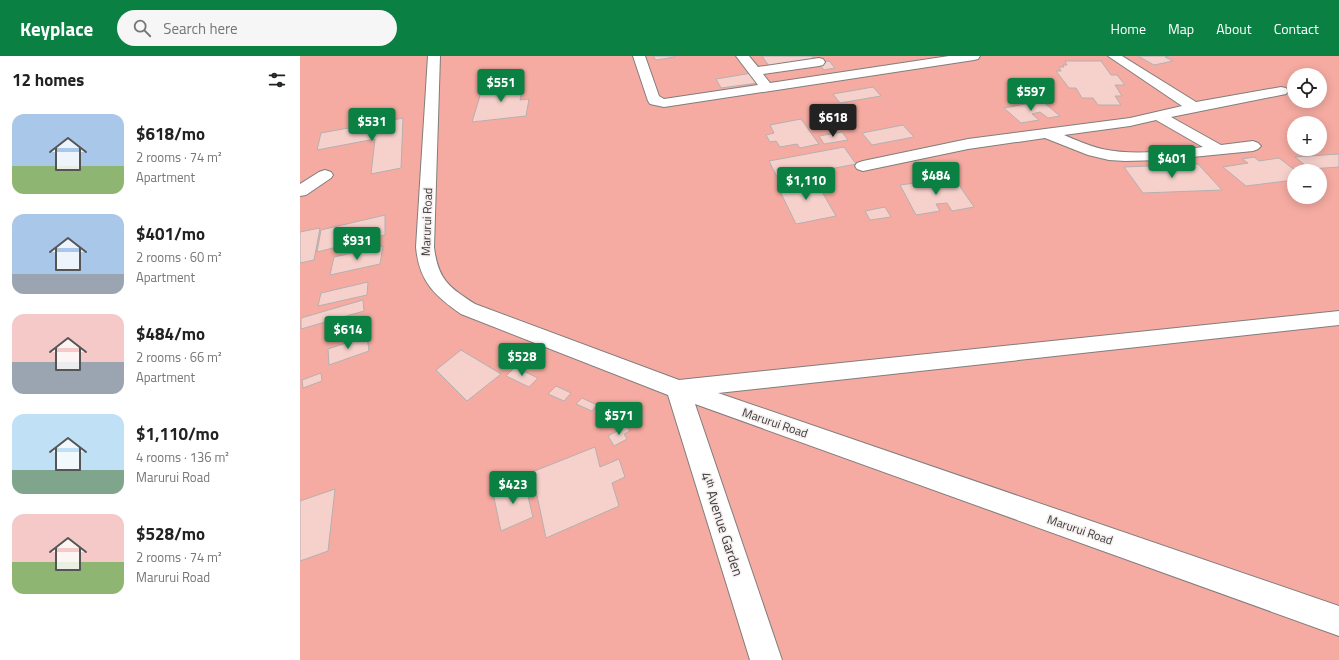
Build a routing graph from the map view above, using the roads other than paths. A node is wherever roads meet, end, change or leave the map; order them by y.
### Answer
1 (434, 56) edge
2 (639, 56) edge
3 (742, 56) edge
4 (974, 56) edge
5 (1114, 56) edge
6 (819, 62) dead end
7 (755, 71) junction
8 (766, 88) junction
9 (1281, 91) dead end
10 (1194, 107) junction
11 (1158, 115) junction
12 (1047, 134) junction
13 (1253, 146) dead end
14 (1217, 149) junction
15 (863, 166) dead end
16 (325, 175) dead end
17 (300, 191) edge
18 (1339, 318) edge
19 (678, 389) junction
20 (1339, 622) edge
21 (766, 660) edge

1 - 19 street, Marurui Road
2 - 8 street
3 - 7 street
4 - 8 street
5 - 10 street
6 - 7 street
7 - 8 street
9 - 10 street
10 - 11 street
11 - 12 street
11 - 14 street
12 - 14 street
12 - 15 street
13 - 14 street
16 - 17 street
18 - 19 street
19 - 20 street, Marurui Road
19 - 21 street, 4ᵗʰ Avenue Garden

